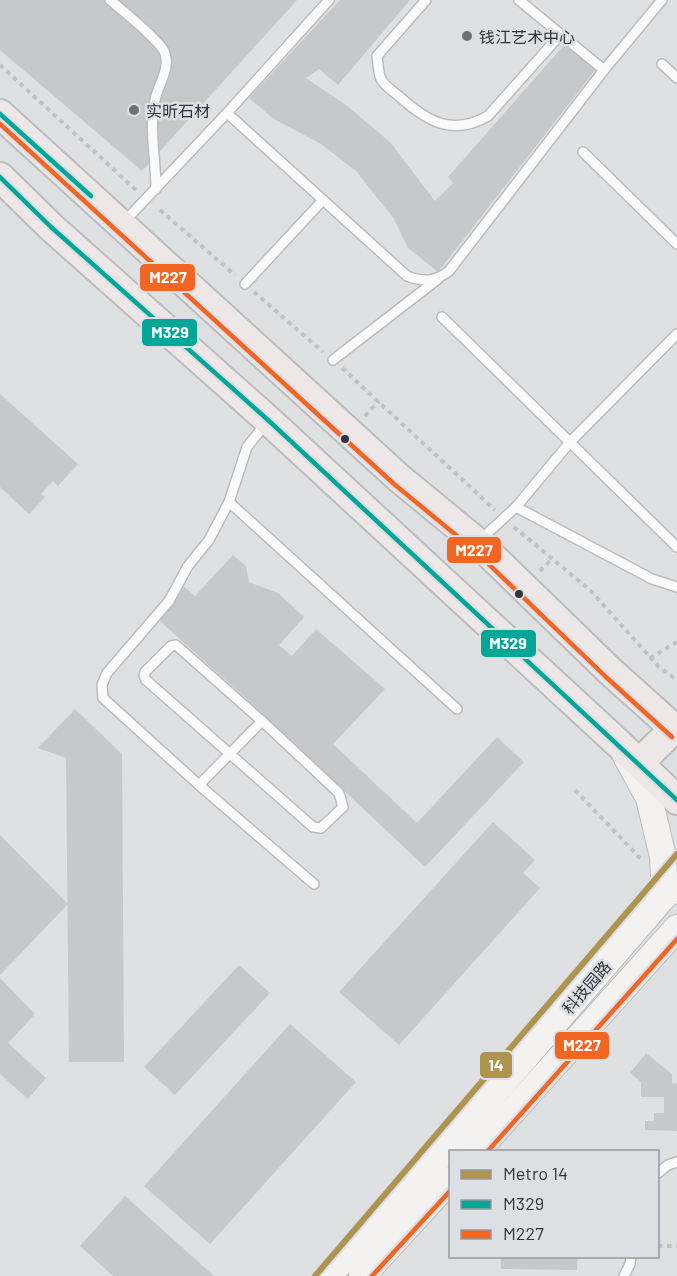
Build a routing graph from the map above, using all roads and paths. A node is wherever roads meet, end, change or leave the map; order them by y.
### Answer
1 (110, 0) edge
2 (329, 0) edge
3 (426, 0) edge
4 (519, 0) edge
5 (662, 0) edge
6 (561, 34) junction
7 (662, 64) dead end
8 (0, 65) edge
9 (604, 70) junction
10 (677, 78) edge
11 (227, 113) junction
12 (0, 114) edge
13 (583, 152) dead end
14 (0, 177) edge
15 (156, 189) junction
16 (136, 190) dead end
17 (323, 200) junction
18 (160, 210) dead end
19 (122, 225) junction
20 (677, 244) edge
21 (440, 278) junction
22 (245, 284) junction
23 (442, 317) dead end
24 (677, 334) edge
25 (333, 360) junction
26 (268, 420) junction
27 (571, 441) junction
28 (229, 502) junction
29 (516, 507) junction
30 (504, 518) junction
31 (478, 543) junction
32 (677, 547) edge
33 (677, 587) edge
34 (677, 642) edge
35 (650, 658) junction
36 (677, 680) edge
37 (457, 709) dead end
38 (262, 721) junction
39 (676, 725) edge
40 (230, 754) junction
41 (629, 754) junction
42 (200, 785) junction
43 (575, 790) dead end
44 (677, 800) edge
45 (649, 867) dead end
46 (314, 884) dead end
47 (671, 891) edge
48 (677, 928) edge
49 (478, 1150) edge
50 (677, 1162) edge
51 (659, 1172) edge
52 (449, 1181) edge
53 (659, 1246) edge
54 (677, 1246) edge
55 (631, 1258) edge
56 (328, 1276) edge
57 (362, 1276) edge
58 (624, 1276) edge

1 - 15 lane
2 - 11 lane
3 - 6 lane
4 - 6 lane
5 - 9 lane
6 - 9 lane
7 - 10 lane
8 - 16 path
9 - 21 lane
11 - 15 lane
11 - 17 lane
12 - 19 main road
13 - 20 lane
14 - 26 main road
15 - 19 lane
17 - 21 lane
17 - 22 lane
18 - 22 path
19 - 31 main road
21 - 25 lane
22 - 25 path
23 - 27 lane
24 - 27 lane
25 - 30 path
26 - 28 lane
26 - 41 main road
27 - 29 lane
27 - 32 lane
28 - 37 lane
28 - 42 lane
29 - 30 lane
29 - 33 lane
30 - 31 lane
30 - 35 path
31 - 39 main road
34 - 35 path
35 - 36 path
38 - 40 lane
38 - 40 lane
38 - 40 lane
39 - 41 main road
40 - 42 lane
41 - 44 main road
41 - 47 main road
42 - 46 lane
43 - 45 path
47 - 56 main road, 科技园路
48 - 49 main road, 科技园路
50 - 51 lane
52 - 57 main road
53 - 54 path
55 - 58 lane

